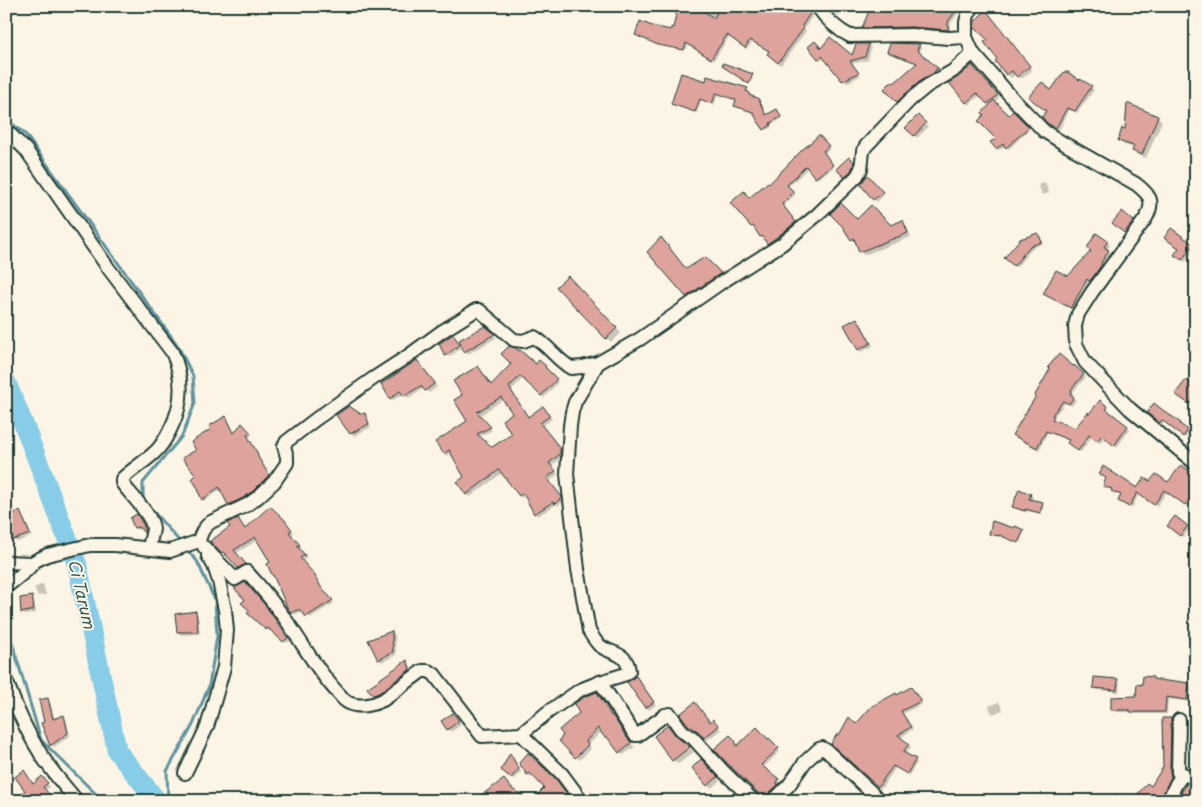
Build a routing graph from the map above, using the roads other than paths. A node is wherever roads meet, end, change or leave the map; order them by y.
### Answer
1 (817, 6) edge
2 (973, 6) edge
3 (966, 37) junction
4 (973, 53) junction
5 (6, 130) edge
6 (598, 363) junction
7 (1196, 464) edge
8 (199, 543) junction
9 (148, 548) junction
10 (6, 562) edge
11 (32, 563) junction
12 (11, 583) edge
13 (6, 680) edge
14 (600, 682) junction
15 (1179, 720) dead end
16 (521, 734) junction
17 (185, 773) dead end
18 (1183, 774) junction
19 (1196, 777) edge
20 (77, 801) edge
21 (582, 801) edge
22 (754, 801) edge
23 (772, 801) edge
24 (875, 801) edge
25 (1168, 801) edge

1 - 3 street
2 - 3 street
3 - 4 street
4 - 6 street
4 - 7 street
5 - 9 street
6 - 8 street
6 - 14 street
8 - 9 street
8 - 16 street
8 - 17 street
9 - 11 street
10 - 11 street
11 - 12 street
13 - 20 street
14 - 16 street
14 - 22 street
15 - 18 street
16 - 21 street
18 - 19 street
18 - 25 street
23 - 24 street

